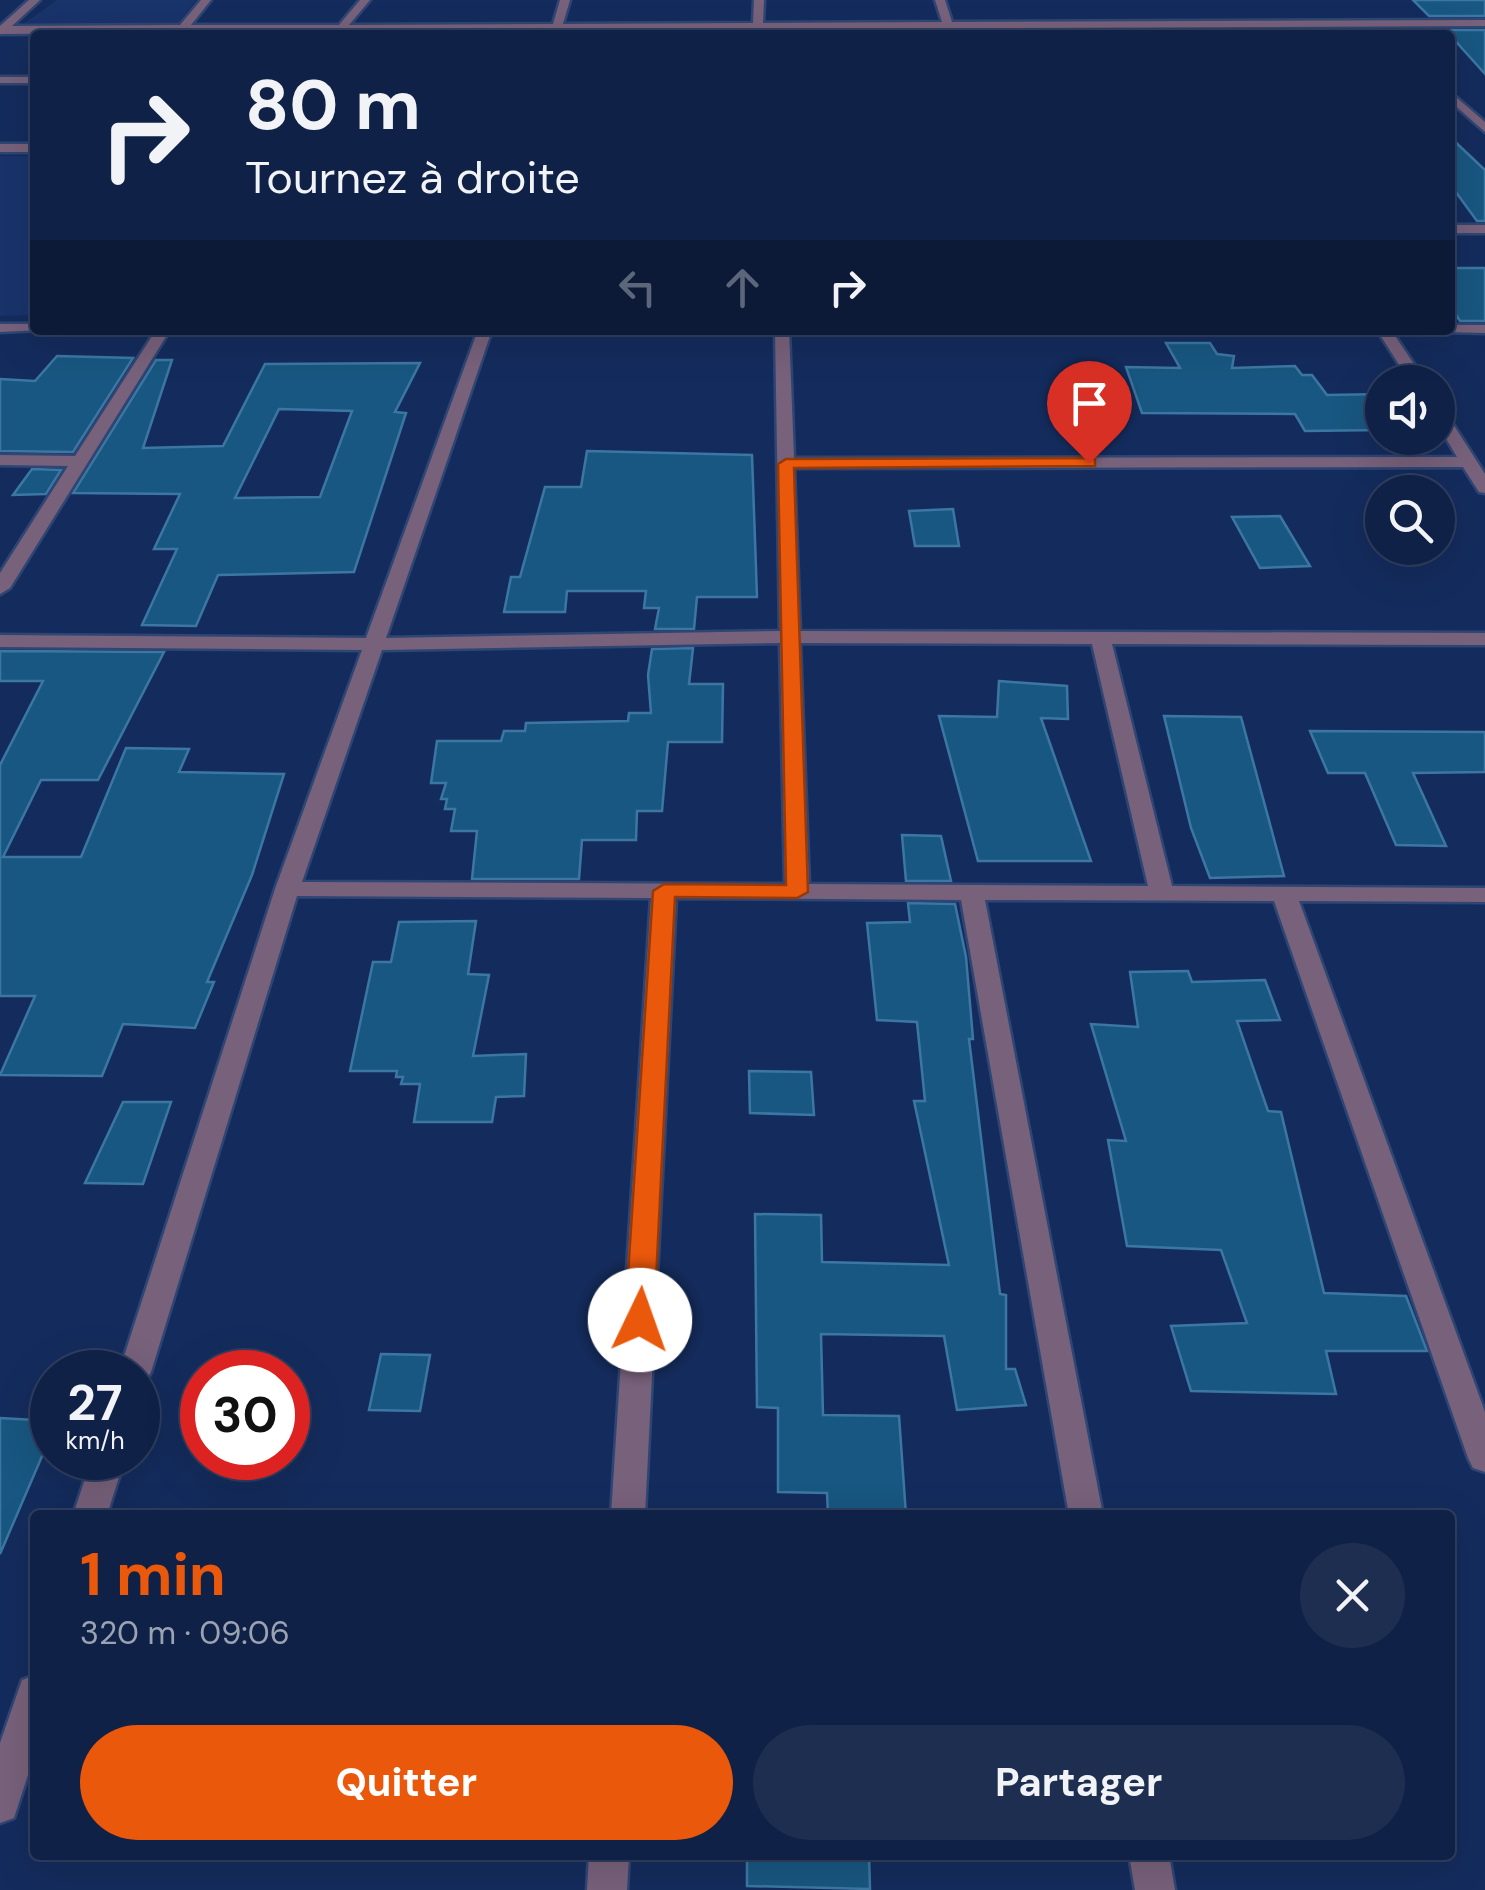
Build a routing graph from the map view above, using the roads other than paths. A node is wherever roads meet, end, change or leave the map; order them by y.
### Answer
1 (36, 0) edge
2 (206, 0) edge
3 (364, 0) edge
4 (565, 0) edge
5 (759, 0) edge
6 (940, 0) edge
7 (1363, 12) dead end
8 (1374, 24) junction
9 (1485, 24) edge
10 (948, 25) junction
11 (182, 28) junction
12 (341, 28) junction
13 (758, 28) junction
14 (1, 29) edge
15 (448, 30) edge
16 (557, 30) edge
17 (657, 30) edge
18 (999, 30) edge
19 (1381, 30) edge
20 (0, 80) edge
21 (30, 80) edge
22 (1455, 101) edge
23 (1485, 128) edge
24 (0, 148) edge
25 (30, 148) edge
26 (1455, 229) edge
27 (1485, 229) edge
28 (0, 328) edge
29 (30, 328) edge
30 (1455, 329) edge
31 (1485, 330) edge
32 (160, 335) edge
33 (483, 335) edge
34 (782, 335) edge
35 (1387, 335) edge
36 (1407, 365) edge
37 (1455, 441) edge
38 (0, 460) edge
39 (80, 461) junction
40 (1468, 462) junction
41 (786, 464) junction
42 (1485, 488) edge
43 (0, 588) edge
44 (790, 636) junction
45 (1101, 638) junction
46 (1485, 638) edge
47 (0, 641) edge
48 (373, 644) junction
49 (287, 888) junction
50 (664, 891) junction
51 (797, 892) junction
52 (972, 892) junction
53 (1162, 893) junction
54 (1284, 894) junction
55 (1485, 895) edge
56 (142, 1350) edge
57 (1485, 1458) edge
58 (101, 1480) edge
59 (92, 1510) edge
60 (628, 1510) edge
61 (1085, 1510) edge
62 (30, 1708) edge
63 (0, 1804) edge
64 (609, 1860) edge
65 (1150, 1860) edge
66 (607, 1890) edge
67 (1155, 1890) edge

1 - 14 street
2 - 11 street
3 - 12 street
4 - 16 street
5 - 13 street
6 - 10 street
7 - 8 street
8 - 9 street
8 - 18 street
8 - 19 street
10 - 13 street
10 - 18 street
11 - 12 street
11 - 14 street
12 - 15 street
13 - 17 street
20 - 21 street
22 - 23 street
24 - 25 street
26 - 27 street
28 - 29 street
30 - 31 street
32 - 39 street
33 - 48 street
34 - 41 street
35 - 36 street
37 - 40 street
38 - 39 street
39 - 43 street
40 - 41 street
40 - 42 street
41 - 44 street
44 - 45 street
44 - 48 street
44 - 51 street
45 - 46 street
45 - 53 street
47 - 48 street
48 - 49 street
49 - 50 street
49 - 56 street
50 - 51 street
50 - 60 street
51 - 52 street
52 - 53 street
52 - 61 street
53 - 54 street
54 - 55 street
54 - 57 street
58 - 59 street
62 - 63 street
64 - 66 street
65 - 67 street

